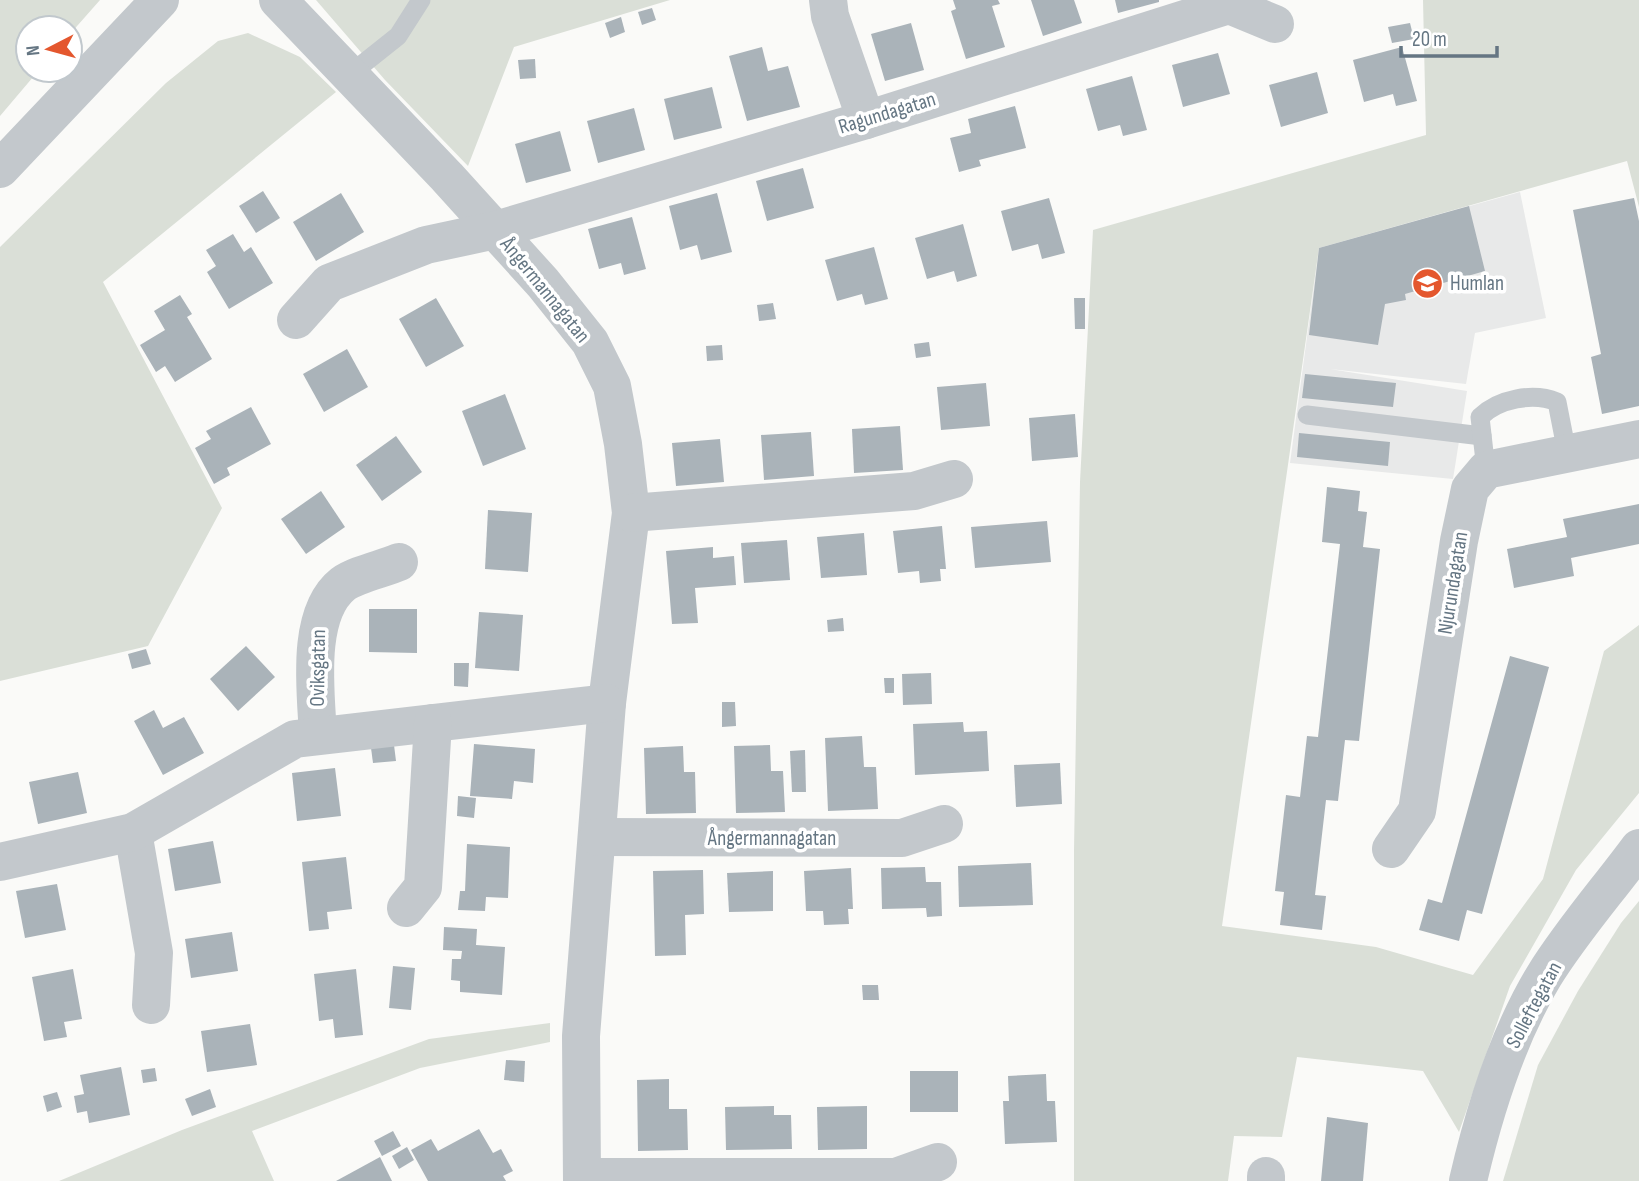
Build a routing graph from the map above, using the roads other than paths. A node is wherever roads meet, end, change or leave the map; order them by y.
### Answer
1 (160, 0) edge
2 (278, 0) edge
3 (421, 0) edge
4 (828, 0) edge
5 (1275, 24) dead end
6 (349, 75) junction
7 (866, 120) junction
8 (0, 169) edge
9 (496, 230) junction
10 (296, 320) dead end
11 (1307, 415) dead end
12 (1639, 439) edge
13 (1484, 453) junction
14 (1567, 453) junction
15 (954, 479) dead end
16 (631, 513) junction
17 (399, 562) dead end
18 (607, 703) junction
19 (433, 723) junction
20 (318, 735) junction
21 (944, 824) dead end
22 (133, 832) junction
23 (598, 837) junction
24 (1639, 848) edge
25 (1391, 849) dead end
26 (0, 862) edge
27 (406, 908) dead end
28 (151, 1005) dead end
29 (938, 1162) dead end
30 (582, 1179) edge
31 (1468, 1181) edge

1 - 8 street
2 - 6 street, Ångermannagatan
3 - 6 lane
4 - 7 street
5 - 7 street, Ragundagatan
6 - 9 street, Ångermannagatan
7 - 9 street, Ragundagatan
9 - 10 street, Ångermannagatan
9 - 16 street, Ångermannagatan
11 - 13 lane
12 - 14 street
13 - 14 street
13 - 14 lane
13 - 25 street, Njurundagatan
15 - 16 street
16 - 18 street, Ångermannagatan
17 - 20 street, Oviksgatan
18 - 19 street, Oviksgatan
18 - 23 street, Ångermannagatan
19 - 20 street, Oviksgatan
19 - 27 street
20 - 22 street, Oviksgatan
21 - 23 street, Ångermannagatan
22 - 26 street, Oviksgatan
22 - 28 street
23 - 30 street, Ångermannagatan
24 - 31 street, Solleftegatan
29 - 30 street, Ångermannagatan

